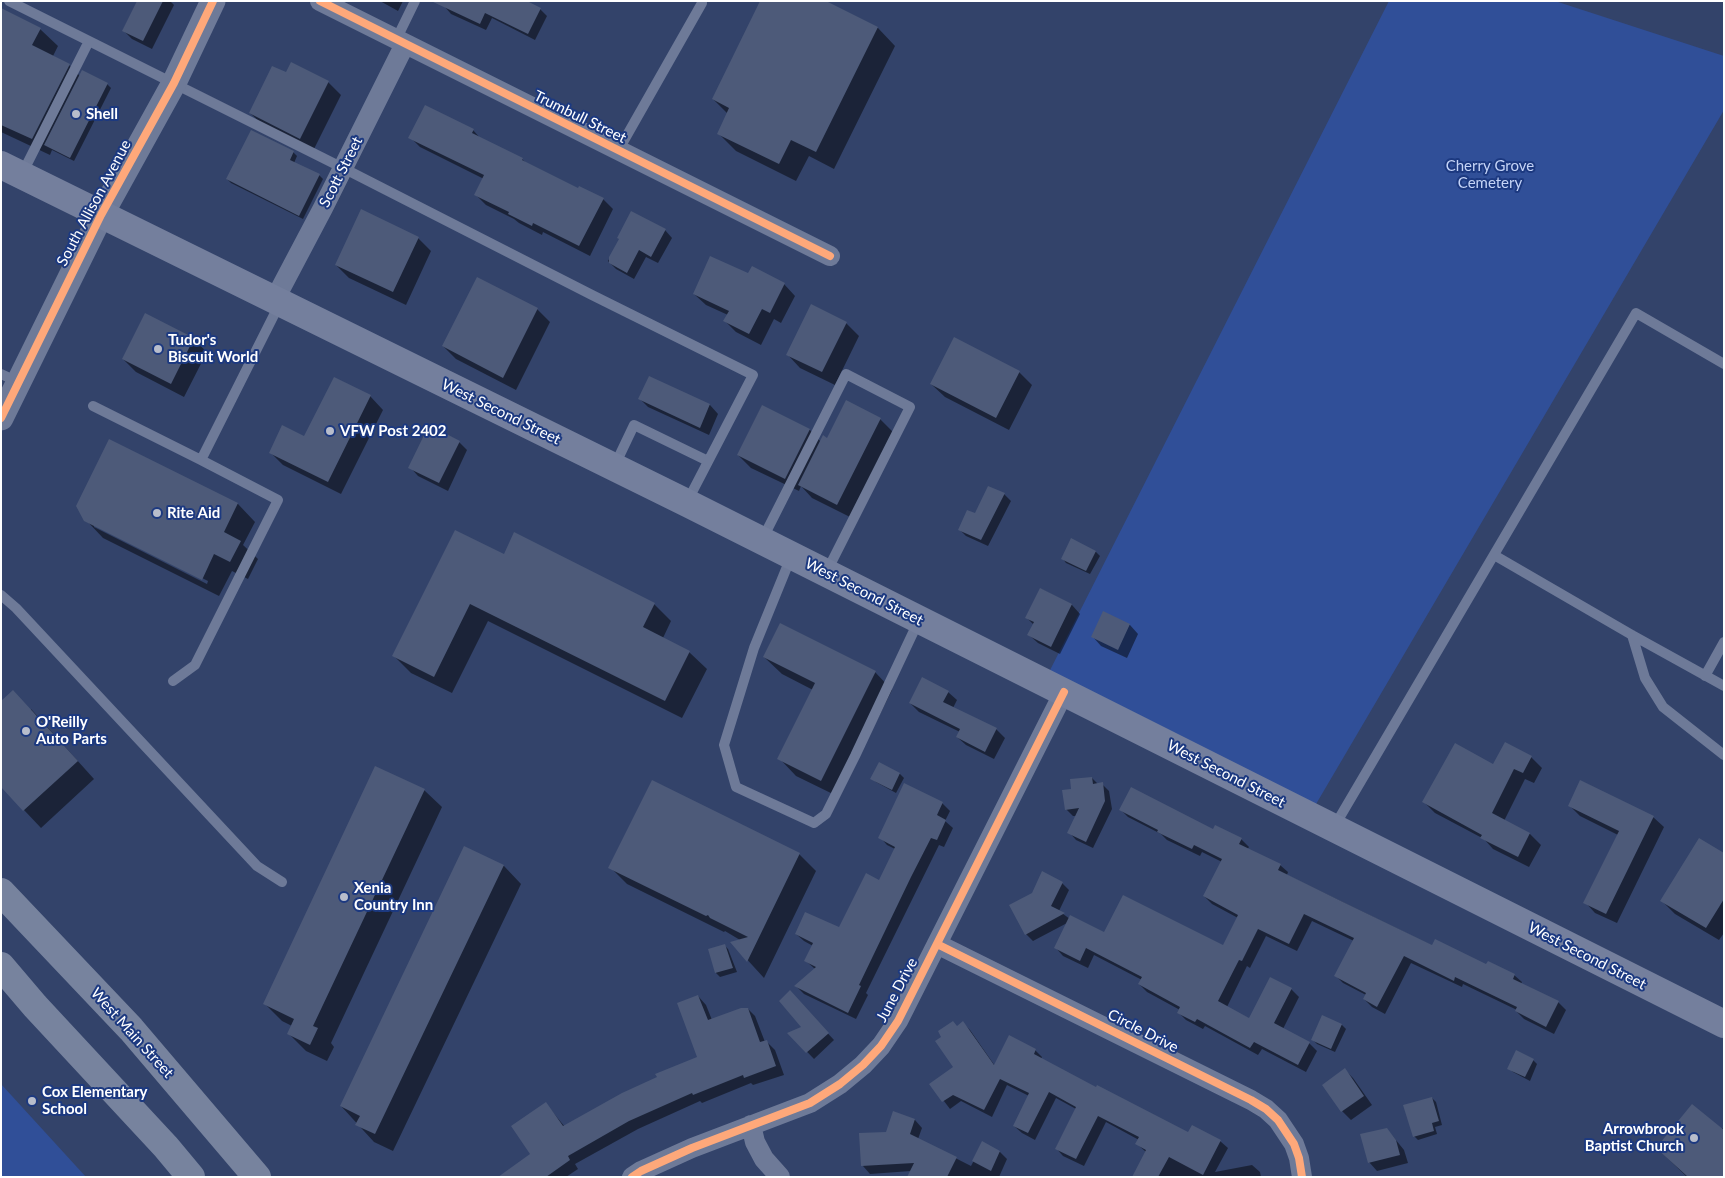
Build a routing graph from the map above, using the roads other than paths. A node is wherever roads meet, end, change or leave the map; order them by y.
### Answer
1 (9, 1) edge
2 (214, 1) edge
3 (320, 1) edge
4 (415, 1) edge
5 (702, 3) dead end
6 (89, 42) junction
7 (400, 42) junction
8 (174, 83) junction
9 (618, 151) junction
10 (343, 168) junction
11 (11, 170) edge
12 (101, 215) junction
13 (830, 256) dead end
14 (277, 301) junction
15 (1724, 364) edge
16 (10, 378) edge
17 (93, 406) dead end
18 (1, 418) edge
19 (201, 460) junction
20 (708, 461) junction
21 (614, 467) junction
22 (687, 503) junction
23 (762, 541) junction
24 (1494, 555) junction
25 (792, 556) junction
26 (826, 573) junction
27 (1, 595) edge
28 (919, 619) junction
29 (1632, 635) junction
30 (1724, 642) edge
31 (1705, 676) junction
32 (173, 681) dead end
33 (1724, 686) edge
34 (1064, 692) junction
35 (1724, 756) edge
36 (1334, 828) junction
37 (282, 882) dead end
38 (1, 892) edge
39 (937, 944) junction
40 (1, 966) edge
41 (1724, 1024) edge
42 (751, 1125) junction
43 (191, 1177) edge
44 (257, 1177) edge
45 (632, 1177) edge
46 (780, 1177) edge
47 (1302, 1177) edge

1 - 6 lane
2 - 8 street, South Allison Avenue
3 - 7 street, Trumbull Street
4 - 7 lane
5 - 9 lane
6 - 8 lane
6 - 11 lane
7 - 9 street, Trumbull Street
7 - 10 street, Scott Street
8 - 10 lane
8 - 12 street, South Allison Avenue
9 - 13 street, Trumbull Street
10 - 14 street, Scott Street
10 - 20 lane
11 - 12 main road, West Second Street
12 - 14 main road, West Second Street
12 - 16 street, South Allison Avenue
14 - 19 lane
14 - 21 main road, West Second Street
15 - 24 lane
16 - 18 street, South Allison Avenue
17 - 19 lane
19 - 32 lane
20 - 21 lane
20 - 22 lane
21 - 22 main road, West Second Street
22 - 23 main road, West Second Street
23 - 25 main road, West Second Street
23 - 26 lane
24 - 29 lane
24 - 36 lane
25 - 26 main road, West Second Street
25 - 28 lane
26 - 28 main road, West Second Street
27 - 37 lane
28 - 34 main road, West Second Street
29 - 31 lane
29 - 35 lane
30 - 31 lane
31 - 33 lane
34 - 36 main road, West Second Street
34 - 39 street, June Drive
36 - 41 main road, West Second Street
38 - 44 main road, West Main Street
39 - 42 street, June Drive
39 - 47 street, Circle Drive
40 - 43 main road
42 - 45 street, June Drive
42 - 46 street

